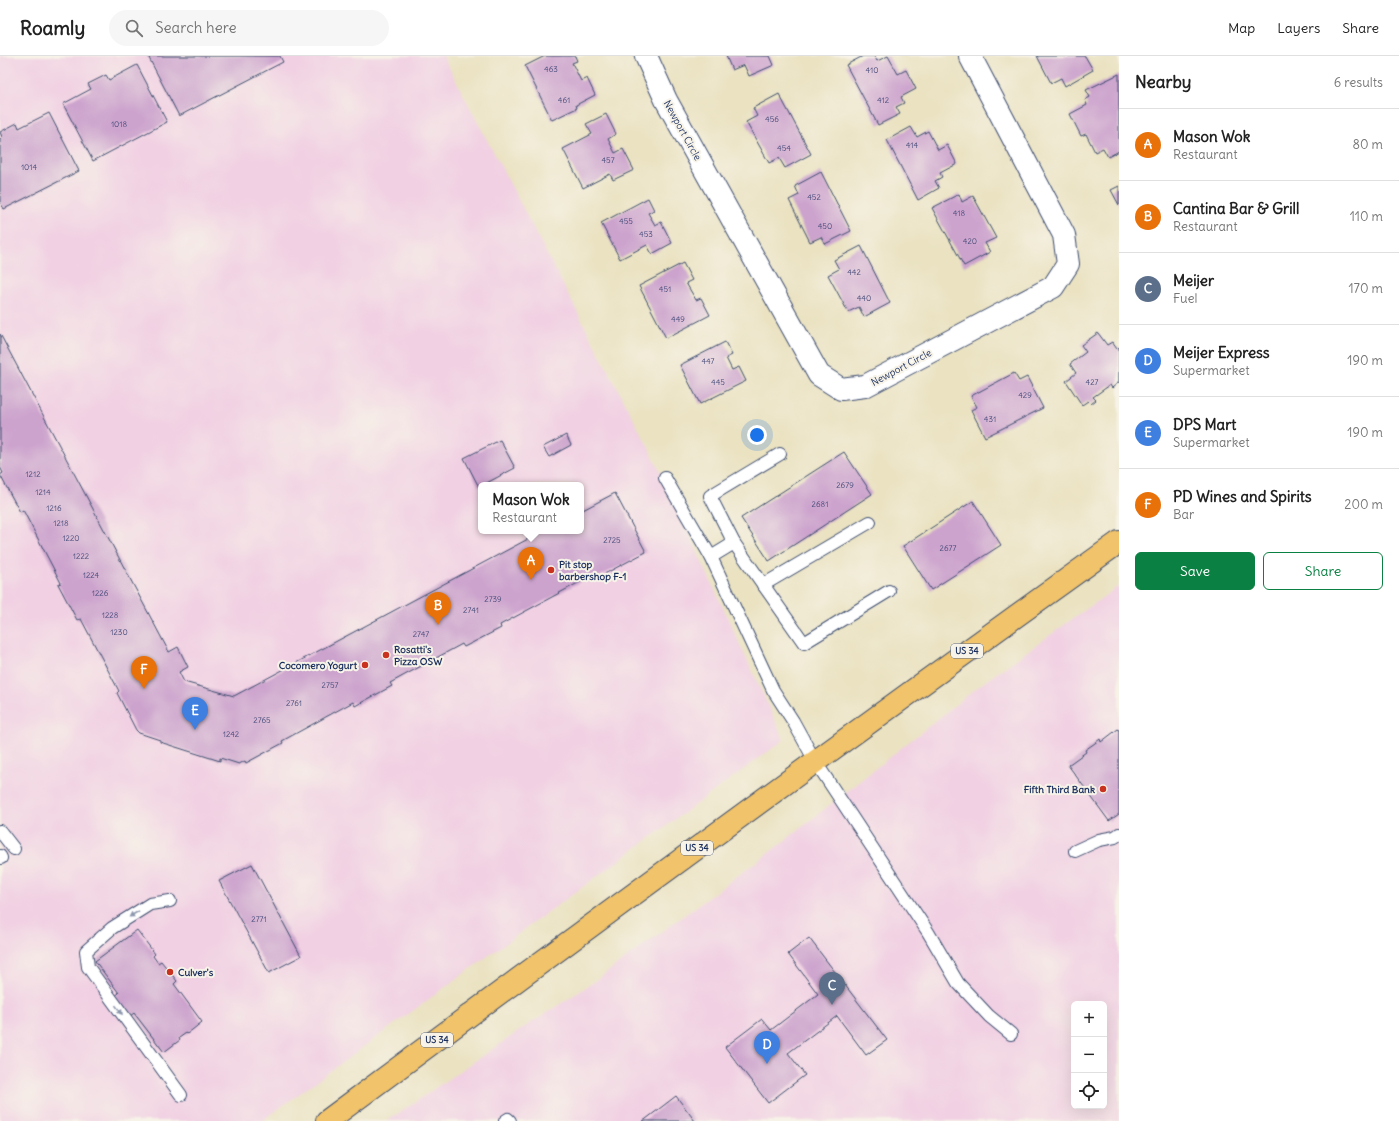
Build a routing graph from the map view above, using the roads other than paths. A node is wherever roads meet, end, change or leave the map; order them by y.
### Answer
1 (646, 56) edge
2 (970, 56) edge
3 (780, 454) dead end
4 (665, 478) dead end
5 (870, 522) dead end
6 (1119, 542) edge
7 (734, 543) junction
8 (711, 557) junction
9 (763, 585) junction
10 (889, 591) dead end
11 (815, 761) junction
12 (0, 831) edge
13 (1119, 834) edge
14 (14, 849) dead end
15 (1075, 851) dead end
16 (170, 901) dead end
17 (1011, 1034) dead end
18 (182, 1095) dead end
19 (336, 1118) edge
20 (505, 1121) edge
21 (510, 1121) edge

1 - 2 street, Newport Circle
3 - 7 lane
4 - 8 lane
5 - 9 lane
6 - 11 main road, US 34
7 - 8 lane
7 - 9 lane
8 - 11 lane
9 - 10 lane
11 - 17 lane
11 - 19 main road, US 34
12 - 14 lane
13 - 15 lane
16 -> 18 lane
20 - 21 lane

